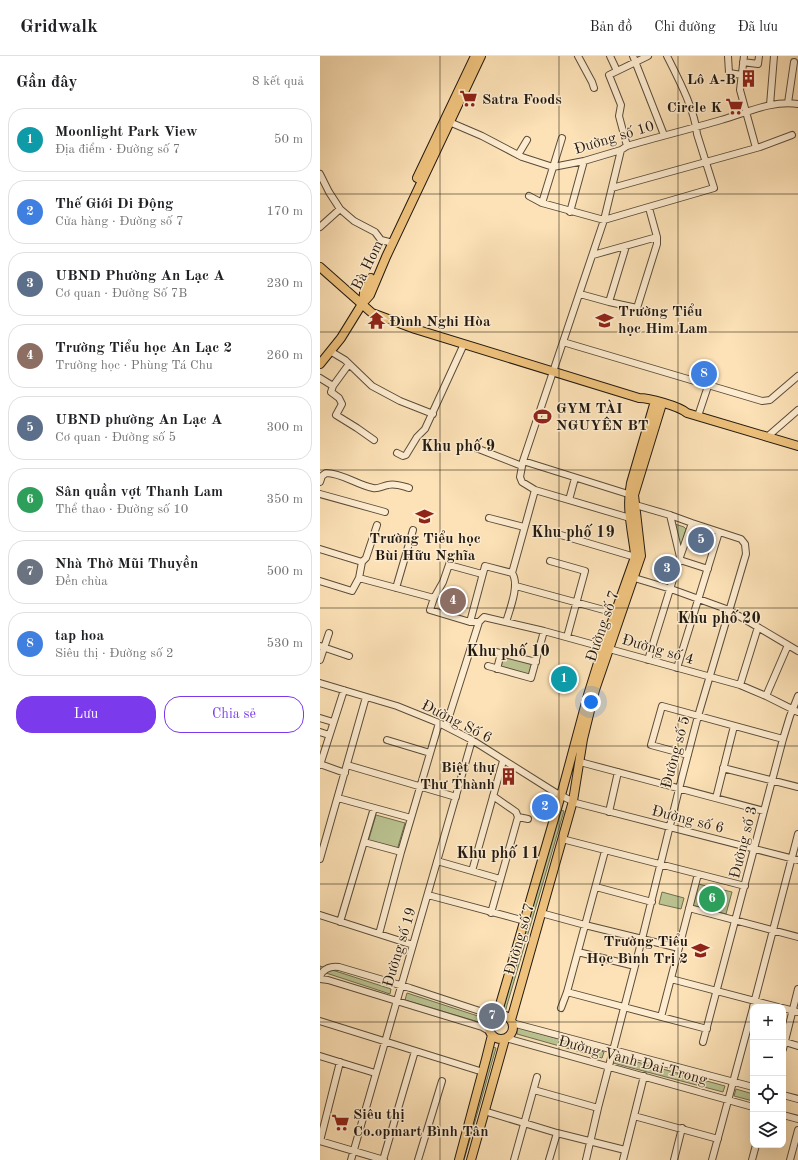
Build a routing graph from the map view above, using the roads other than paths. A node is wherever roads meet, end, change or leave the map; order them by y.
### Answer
1 (475, 56) edge
2 (481, 56) edge
3 (578, 56) edge
4 (610, 56) edge
5 (648, 56) edge
6 (667, 56) edge
7 (728, 56) edge
8 (759, 56) edge
9 (774, 56) edge
10 (634, 59) edge
11 (743, 59) edge
12 (794, 62) dead end
13 (617, 71) junction
14 (742, 75) junction
15 (594, 88) dead end
16 (788, 103) junction
17 (798, 104) edge
18 (770, 105) junction
19 (746, 112) junction
20 (447, 121) junction
21 (696, 126) junction
22 (664, 135) junction
23 (792, 135) dead end
24 (562, 138) dead end
25 (527, 140) dead end
26 (627, 146) junction
27 (756, 148) junction
28 (621, 150) junction
29 (518, 155) junction
30 (584, 161) junction
31 (706, 162) junction
32 (553, 167) junction
33 (320, 174) edge
34 (612, 188) junction
35 (529, 196) dead end
36 (542, 203) junction
37 (649, 208) junction
38 (340, 209) junction
39 (570, 212) junction
40 (604, 220) junction
41 (320, 228) edge
42 (657, 237) junction
43 (390, 242) junction
44 (626, 246) junction
45 (593, 255) junction
46 (320, 267) edge
47 (580, 294) junction
48 (609, 302) junction
49 (362, 304) junction
50 (563, 342) junction
51 (464, 344) junction
52 (330, 351) junction
53 (320, 364) edge
54 (349, 364) junction
55 (553, 372) junction
56 (798, 376) edge
57 (320, 378) edge
58 (333, 386) junction
59 (708, 386) junction
60 (658, 404) junction
61 (798, 410) edge
62 (433, 414) junction
63 (698, 416) junction
64 (767, 437) junction
65 (374, 440) dead end
66 (798, 446) edge
67 (476, 448) dead end
68 (397, 453) dead end
69 (522, 463) junction
70 (575, 478) junction
71 (320, 482) edge
72 (409, 488) dead end
73 (535, 490) junction
74 (320, 494) edge
75 (628, 494) junction
76 (569, 500) junction
77 (632, 504) junction
78 (385, 512) dead end
79 (670, 515) junction
80 (489, 518) dead end
81 (630, 518) junction
82 (692, 523) junction
83 (377, 525) dead end
84 (524, 527) junction
85 (412, 530) dead end
86 (719, 532) junction
87 (554, 533) dead end
88 (320, 548) edge
89 (452, 556) dead end
90 (635, 557) junction
91 (680, 559) junction
92 (550, 561) dead end
93 (362, 562) junction
94 (449, 565) junction
95 (708, 569) junction
96 (482, 574) junction
97 (512, 574) junction
98 (631, 577) junction
99 (359, 578) junction
100 (320, 581) edge
101 (516, 586) junction
102 (396, 588) junction
103 (671, 589) junction
104 (434, 598) junction
105 (698, 599) junction
106 (577, 603) junction
107 (729, 610) junction
108 (615, 613) junction
109 (470, 622) junction
110 (479, 622) junction
111 (506, 622) junction
112 (758, 627) junction
113 (544, 631) junction
114 (330, 633) dead end
115 (568, 637) junction
116 (788, 645) junction
117 (322, 646) edge
118 (606, 648) junction
119 (492, 651) dead end
120 (798, 651) edge
121 (501, 653) junction
122 (349, 656) dead end
123 (320, 660) edge
124 (648, 660) junction
125 (536, 662) junction
126 (488, 666) dead end
127 (677, 668) junction
128 (497, 669) junction
129 (710, 678) junction
130 (320, 683) edge
131 (740, 685) junction
132 (344, 690) junction
133 (766, 696) junction
134 (798, 696) edge
135 (366, 697) junction
136 (795, 711) edge
137 (698, 716) junction
138 (320, 719) edge
139 (333, 722) junction
140 (439, 723) junction
141 (446, 726) junction
142 (734, 726) junction
143 (320, 732) edge
144 (329, 735) junction
145 (783, 739) junction
146 (387, 740) dead end
147 (472, 740) junction
148 (430, 753) junction
149 (688, 755) junction
150 (503, 761) junction
151 (580, 762) junction
152 (320, 765) edge
153 (347, 765) junction
154 (723, 768) junction
155 (618, 772) junction
156 (345, 773) junction
157 (772, 781) junction
158 (420, 786) junction
159 (798, 787) edge
160 (679, 789) junction
161 (493, 796) junction
162 (561, 796) junction
163 (456, 797) junction
164 (338, 798) junction
165 (716, 798) junction
166 (573, 802) junction
167 (374, 808) junction
168 (764, 811) junction
169 (609, 812) junction
170 (518, 817) junction
171 (411, 818) junction
172 (528, 819) dead end
173 (669, 828) junction
174 (798, 834) edge
175 (562, 839) junction
176 (364, 842) junction
177 (755, 849) junction
178 (606, 850) junction
179 (401, 852) junction
180 (320, 859) edge
181 (795, 860) edge
182 (437, 861) junction
183 (660, 865) junction
184 (472, 871) junction
185 (698, 874) junction
186 (500, 879) junction
187 (745, 886) junction
188 (596, 887) junction
189 (428, 895) junction
190 (652, 902) junction
191 (689, 908) junction
192 (491, 913) junction
193 (541, 913) junction
194 (320, 915) edge
195 (525, 921) junction
196 (735, 921) junction
197 (340, 922) junction
198 (585, 926) junction
199 (773, 930) junction
200 (379, 934) junction
201 (798, 937) edge
202 (642, 939) junction
203 (413, 945) junction
204 (679, 948) junction
205 (578, 952) junction
206 (635, 966) junction
207 (320, 975) edge
208 (671, 979) junction
209 (402, 985) junction
210 (798, 989) edge
211 (717, 991) junction
212 (567, 992) junction
213 (396, 1001) junction
214 (751, 1004) edge
215 (754, 1004) edge
216 (561, 1008) dead end
217 (625, 1008) junction
218 (795, 1012) edge
219 (496, 1016) junction
220 (661, 1017) junction
221 (750, 1020) edge
222 (320, 1021) edge
223 (512, 1022) junction
224 (706, 1029) junction
225 (490, 1033) junction
226 (505, 1038) junction
227 (786, 1040) edge
228 (384, 1041) junction
229 (703, 1042) dead end
230 (786, 1042) edge
231 (798, 1046) edge
232 (415, 1050) junction
233 (614, 1050) junction
234 (320, 1056) edge
235 (340, 1062) junction
236 (609, 1066) junction
237 (483, 1072) junction
238 (375, 1073) junction
239 (644, 1076) junction
240 (537, 1077) dead end
241 (442, 1081) dead end
242 (733, 1082) junction
243 (750, 1086) edge
244 (534, 1090) junction
245 (786, 1096) edge
246 (798, 1099) edge
247 (728, 1100) junction
248 (750, 1106) edge
249 (598, 1108) junction
250 (484, 1111) junction
251 (634, 1116) junction
252 (786, 1116) edge
253 (798, 1119) edge
254 (524, 1123) junction
255 (682, 1128) junction
256 (798, 1130) edge
257 (557, 1133) junction
258 (718, 1139) junction
259 (320, 1141) edge
260 (590, 1141) junction
261 (755, 1148) edge
262 (353, 1150) junction
263 (625, 1150) junction
264 (351, 1160) edge
265 (383, 1160) edge
266 (418, 1160) edge
267 (459, 1160) edge
268 (471, 1160) edge
269 (514, 1160) edge
270 (550, 1160) edge
271 (586, 1160) edge
272 (623, 1160) edge
273 (674, 1160) edge
274 (712, 1160) edge
275 (752, 1160) edge
276 (790, 1160) edge

1 - 20 main road, Bà Hom
2 - 20 main road, Bà Hom
3 - 15 street
4 - 13 street
5 - 10 street
6 - 21 street
7 - 14 street
8 - 11 street
9 - 18 street
10 - 13 street
10 - 22 street
11 - 14 street
12 - 16 street
13 - 26 street
14 - 19 street
16 - 17 street, Đường số 10
16 - 18 street, Đường số 10
18 - 19 street, Đường số 10
19 - 21 street, Đường số 10
19 - 27 street
20 - 29 street, Đường số 10
20 - 43 main road, Bà Hom
21 - 22 street, Đường số 10
21 - 31 street
22 - 26 street, Đường số 10
23 - 27 street
24 - 32 street
25 - 29 street
26 - 28 street, Đường số 10
27 - 31 street
28 - 30 street, Đường số 10
28 - 34 street
29 - 32 street, Đường số 10
30 - 32 street, Đường số 10
30 - 39 street
31 - 34 street
31 - 37 street
32 - 36 street
33 - 38 street
34 - 40 street
35 - 36 street
36 - 39 street
37 - 40 street
37 - 42 street
38 - 41 street
38 - 43 street
39 - 40 street
40 - 45 street
42 - 44 street
42 - 48 street
43 - 49 main road, Bà Hom
44 - 45 street
44 - 48 street
45 - 47 street
46 - 49 main road
47 - 48 street
47 - 50 street
49 - 51 main road
49 - 52 main road, Bà Hom
50 - 55 street
50 - 59 street
51 - 55 main road
51 - 62 street
52 - 53 main road, Bà Hom
52 - 54 street
54 - 58 street
54 - 62 street
55 - 60 main road
55 - 69 street
56 - 59 street
57 - 58 street
58 - 65 street
59 - 63 street
60 - 63 main road
60 - 75 main road, Đường số 7
60 - 77 main road, Đường số 7
61 - 64 street
62 - 68 street
63 - 64 main road
64 - 66 main road
67 - 69 street
69 - 70 street
69 - 73 street
70 - 75 street
70 - 76 street
71 - 72 street
73 - 76 street
73 - 84 street
74 - 78 street
75 - 77 main road, Đường số 7
76 - 81 street
77 - 79 street, Đường số 5
77 - 81 main road, Đường số 7
77 - 98 main road, Đường số 7
79 - 82 street, Đường số 5
79 - 91 street
80 - 84 street
81 - 90 main road, Đường số 7
82 - 86 street, Đường số 5
82 - 91 street
83 - 93 street
84 - 97 street
85 - 102 street
86 - 95 street
86 - 107 street, Đường số 5
87 - 90 street
88 - 93 street
89 - 94 street
90 - 98 main road, Đường số 7
91 - 95 street
91 - 103 street
92 - 106 street
93 - 99 street
94 - 96 street
94 - 104 street
95 - 105 street
96 - 97 street
96 - 109 street
97 - 101 street
98 - 103 street
98 - 108 main road, Đường số 7
98 - 118 main road, Đường số 7
99 - 100 street
99 - 102 street
101 - 106 street
101 - 111 street
102 - 104 street
103 - 105 street
103 - 124 street
104 - 109 street
105 - 107 street
105 - 127 street
106 - 108 street
106 - 115 street
107 - 112 street
107 - 129 street, Đường số 5
108 - 118 main road, Đường số 7
109 - 110 street
110 - 111 street, Đường số 4
110 - 141 street
111 - 113 street, Đường số 4
112 - 116 street
112 - 131 street
113 - 115 street, Đường số 4
113 - 125 street
114 - 117 street
115 - 118 street, Đường số 4
116 - 120 street
116 - 133 street
117 - 122 street
117 - 123 street
118 - 124 street, Đường số 4
118 - 151 main road, Đường số 7
118 - 162 main road, Đường số 7
119 - 121 street
121 - 125 street
121 - 128 street
124 - 127 street, Đường số 4
125 - 128 street
126 - 128 street
127 - 129 street, Đường số 4
129 - 131 street, Đường số 4
129 - 137 street, Đường số 5
130 - 132 street, Đường Số 6
131 - 133 street, Đường số 4
132 - 135 street, Đường Số 6
132 - 139 street
133 - 136 street, Đường số 4
134 - 136 street, Đường số 3
135 - 140 street, Đường Số 6
135 - 153 street
136 - 145 street, Đường số 3
137 - 142 street
137 - 149 street, Đường số 5
137 - 149 street
138 - 139 street
139 - 144 street
140 - 141 street, Đường Số 6
140 - 148 street
141 - 147 street, Đường Số 6
142 - 145 street
142 - 154 street
143 - 144 street
144 - 152 street
145 - 157 street, Đường số 3
146 - 148 street
147 - 150 street, Đường Số 6
147 - 163 street, Đường số 19
148 - 158 street
149 - 160 street, Đường số 5
150 - 161 street
150 - 162 street, Đường Số 6
151 - 155 street
151 - 166 main road, Đường số 7
152 - 156 street
153 - 156 street
153 - 158 street
154 - 157 street
154 - 165 street
155 - 160 street
155 - 169 street
156 - 164 street
157 - 159 street
157 - 168 street, Đường số 3
158 - 163 street
158 - 171 street
160 - 165 street
160 - 173 street, Đường số 5
161 - 170 street
161 - 184 street
162 - 166 street, Đường Số 6
162 - 195 main road, Đường số 7
163 - 182 street, Đường số 19
164 - 167 street
164 - 180 street
165 - 168 street
166 - 169 street, Đường số 6
166 - 175 main road, Đường số 7
167 - 171 street
167 - 176 street
168 - 177 street, Đường số 3
169 - 173 street, Đường số 6
170 - 172 street
170 - 186 street
171 - 179 street
173 - 177 street, Đường số 6
173 - 183 street, Đường số 5
174 - 181 street
175 - 178 street
175 - 193 main road, Đường số 7
176 - 179 street
176 - 197 street
177 - 181 street, Đường số 6
177 - 187 street, Đường số 3
178 - 183 street
178 - 188 street
179 - 200 street
181 - 199 street
182 - 184 street
182 - 189 street, Đường số 19
183 - 185 street
183 - 190 street, Đường số 5
184 - 186 street
185 - 187 street
185 - 191 street
186 - 192 street
187 - 196 street, Đường số 3
188 - 190 street
188 - 198 street
189 - 192 street
189 - 203 street, Đường số 19
190 - 202 street, Đường số 5
191 - 196 street
191 - 204 street
192 - 195 street
193 - 198 street
193 - 223 main road, Đường số 7
194 - 197 street
195 - 219 main road, Đường số 7
196 - 199 street
196 - 211 street, Đường số 3
197 - 200 street
198 - 202 street
198 - 205 street
199 - 201 street
199 - 215 street
200 - 203 street
202 - 204 street
202 - 206 street, Đường số 5
203 - 209 street, Đường số 19
204 - 208 street
205 - 206 street
205 - 212 street
206 - 217 street, Đường số 5
207 - 209 street
207 - 213 street
208 - 211 street
208 - 220 street
209 - 213 street, Đường số 19
209 - 219 street
210 - 218 street
211 - 214 street
211 - 224 street, Đường số 3
212 - 216 street
212 - 217 street
213 - 225 street
213 - 228 street, Đường số 19
217 - 220 street
217 - 233 street, Đường số 5
218 - 227 street
219 - 223 main road
219 - 225 main road
220 - 224 street
221 - 242 street
222 - 228 street
223 - 226 main road
223 - 233 street, Đường Vành Đai Trong
224 - 229 street, Đường số 3
225 - 226 main road
225 - 237 main road
226 - 236 street, Đường Vành Đai Trong
226 - 250 main road
228 - 232 street
228 - 238 street, Đường số 19
230 - 231 street
232 - 237 street
232 - 265 street
233 - 236 street, Đường số 5
233 - 242 street, Đường Vành Đai Trong
234 - 235 street
235 - 238 street
235 - 259 street
236 - 239 street, Đường Vành Đai Trong
236 - 249 street, Đường số 5
237 - 267 main road
238 - 262 street, Đường số 19
239 - 247 street, Đường Vành Đai Trong
239 - 251 street
240 - 244 street
241 - 266 street
242 - 243 street, Đường Vành Đai Trong
242 - 247 street
244 - 249 street
244 - 254 street
245 - 246 street
247 - 248 street, Đường Vành Đai Trong
247 - 258 street
249 - 260 street, Đường số 5
250 - 254 street
250 - 268 main road
251 - 255 street
251 - 263 street
252 - 253 street
254 - 257 street
254 - 269 street
255 - 258 street
255 - 273 street
256 - 276 street
257 - 260 street
257 - 270 street
258 - 274 street
259 - 262 street
260 - 263 street
260 - 271 street, Đường số 5
261 - 275 street
262 - 264 street, Đường số 19
262 - 265 street
263 - 272 street

